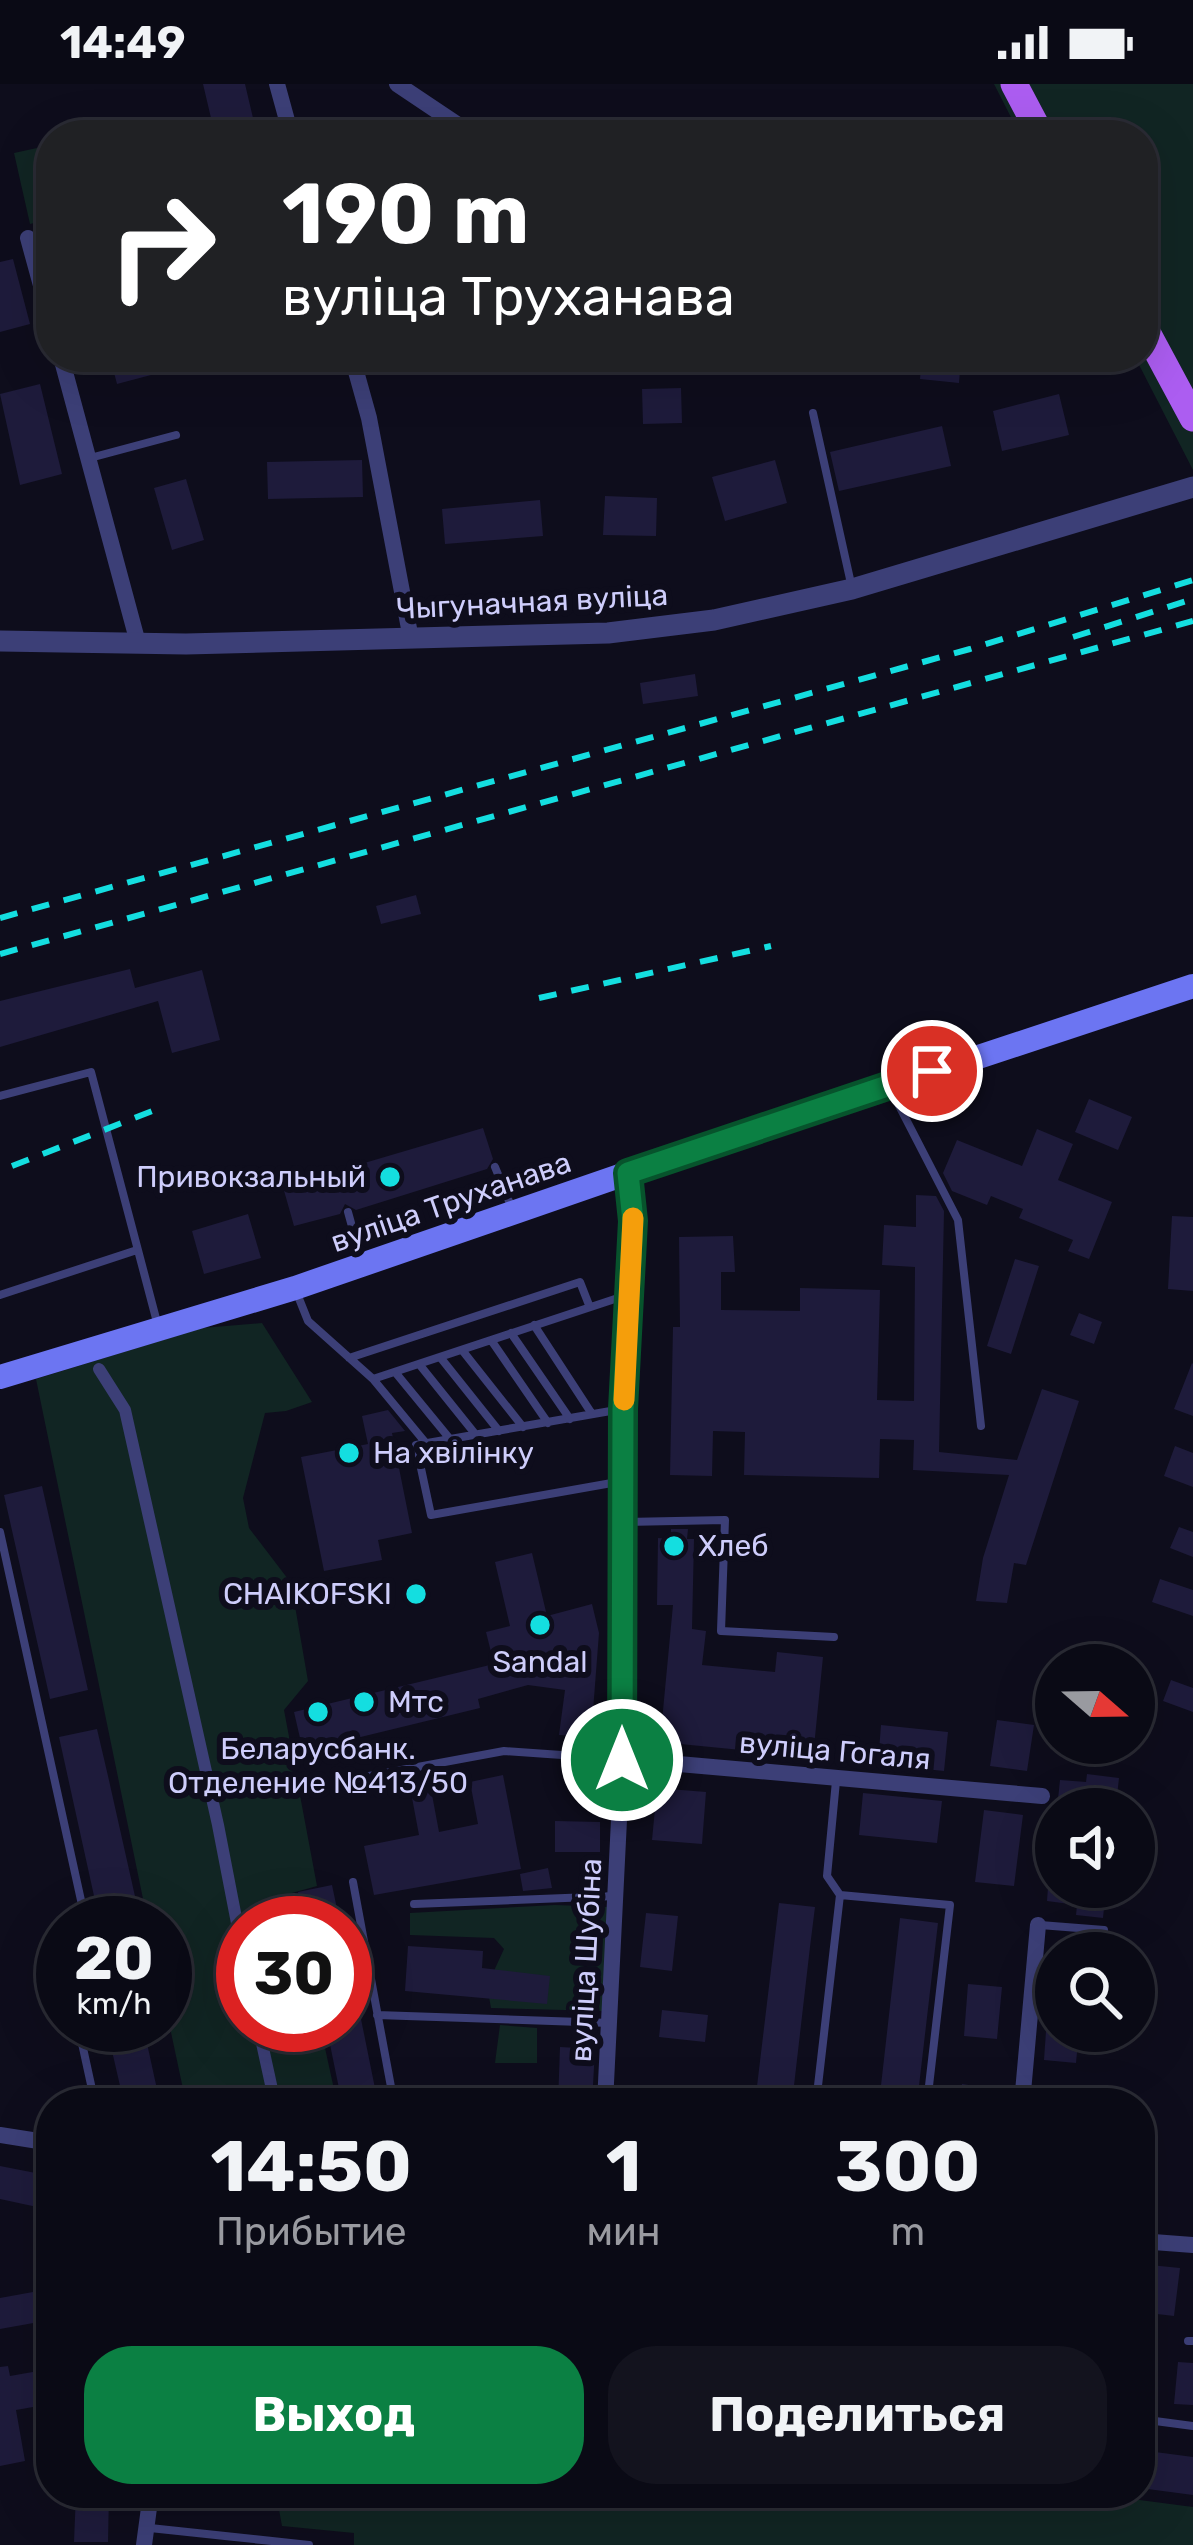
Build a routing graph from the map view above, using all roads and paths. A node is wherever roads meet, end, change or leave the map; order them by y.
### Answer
1 (277, 84) edge
2 (397, 84) edge
3 (1014, 84) edge
4 (287, 120) edge
5 (451, 120) edge
6 (1033, 120) edge
7 (36, 236) edge
8 (28, 238) joint
9 (36, 267) edge
10 (1158, 353) edge
11 (65, 372) edge
12 (356, 372) edge
13 (812, 413) dead end
14 (1193, 418) edge
15 (176, 435) dead end
16 (88, 459) junction
17 (1193, 487) edge
18 (852, 589) junction
19 (411, 639) junction
20 (0, 641) edge
21 (138, 643) junction
22 (1193, 986) edge
23 (889, 1085) junction
24 (0, 1096) edge
25 (495, 1167) dead end
26 (628, 1173) junction
27 (348, 1212) dead end
28 (514, 1213) junction
29 (137, 1250) junction
30 (362, 1264) junction
31 (295, 1288) junction
32 (629, 1294) junction
33 (0, 1295) edge
34 (589, 1306) junction
35 (534, 1325) junction
36 (159, 1328) junction
37 (511, 1333) junction
38 (491, 1340) junction
39 (462, 1350) junction
40 (440, 1357) junction
41 (349, 1358) junction
42 (419, 1364) junction
43 (99, 1369) dead end
44 (395, 1372) junction
45 (0, 1377) edge
46 (373, 1379) junction
47 (623, 1409) junction
48 (593, 1415) junction
49 (570, 1418) junction
50 (548, 1423) junction
51 (981, 1426) dead end
52 (523, 1427) junction
53 (499, 1431) junction
54 (476, 1435) junction
55 (450, 1439) junction
56 (426, 1443) junction
57 (623, 1481) junction
58 (623, 1522) junction
59 (0, 1532) edge
60 (833, 1637) dead end
61 (622, 1760) junction
62 (836, 1778) junction
63 (353, 1779) dead end
64 (1035, 1795) edge
65 (353, 1882) dead end
66 (840, 1895) junction
67 (80, 1896) edge
68 (232, 1896) edge
69 (617, 1896) junction
70 (414, 1904) dead end
71 (1038, 1924) joint
72 (1104, 1930) dead end
73 (377, 2015) junction
74 (610, 2023) junction
75 (84, 2052) edge
76 (264, 2052) edge
77 (92, 2088) edge
78 (272, 2088) edge
79 (391, 2088) edge
80 (606, 2088) edge
81 (818, 2088) edge
82 (929, 2088) edge
83 (1023, 2088) edge
84 (0, 2135) edge
85 (36, 2141) edge
86 (1155, 2242) edge
87 (1193, 2245) edge
88 (1155, 2421) edge
89 (1193, 2426) edge
90 (147, 2536) edge
91 (309, 2545) edge

1 - 4 street
2 - 5 street
3 - 6 main road
7 - 8 lane
8 - 9 street
10 - 14 main road
11 - 16 street
12 - 19 street
13 - 18 lane
15 - 16 lane
16 - 21 street
17 - 18 street, Чыгуначная вуліца
18 - 19 street, Чыгуначная вуліца
19 - 21 street, Чыгуначная вуліца
20 - 21 street, Чыгуначная вуліца
22 - 23 main road, вуліца Труханава
23 - 26 main road, вуліца Труханава
23 - 51 lane
24 - 29 lane
25 - 28 lane
26 - 28 main road, вуліца Труханава
26 - 32 street, вуліца Шубіна
27 - 30 lane
28 - 30 main road, вуліца Труханава
29 - 33 lane
29 - 36 lane
30 - 31 main road, вуліца Труханава
31 - 36 main road, вуліца Труханава
31 - 41 lane
32 - 34 lane
32 - 47 street, вуліца Шубіна
34 - 35 lane
34 - 41 lane
35 - 37 lane
35 - 48 lane
36 - 45 main road, вуліца Труханава
37 - 38 lane
37 - 49 lane
38 - 39 lane
38 - 50 lane
39 - 40 lane
39 - 52 lane
40 - 42 lane
40 - 53 lane
41 - 46 lane
42 - 44 lane
42 - 54 lane
43 - 68 street
44 - 46 lane
44 - 55 lane
46 - 56 lane
47 - 48 lane
47 - 57 street, вуліца Шубіна
48 - 49 lane
49 - 50 lane
50 - 52 lane
52 - 53 lane
53 - 54 lane
54 - 55 lane
55 - 56 lane
56 - 57 lane
57 - 58 street, вуліца Шубіна
58 - 60 lane
58 - 61 street, вуліца Шубіна
59 - 67 lane
61 - 62 street, вуліца Гогаля
61 - 63 lane
61 - 69 street, вуліца Шубіна
62 - 64 street, вуліца Гогаля
62 - 66 lane
65 - 73 lane
66 - 81 lane
66 - 82 lane
69 - 70 lane
69 - 74 street, вуліца Шубіна
71 - 72 lane
71 - 83 street
73 - 74 lane
73 - 79 lane
74 - 80 street, вуліца Шубіна
75 - 77 lane
76 - 78 street
84 - 85 street
86 - 87 street
88 - 89 lane
90 - 91 lane

